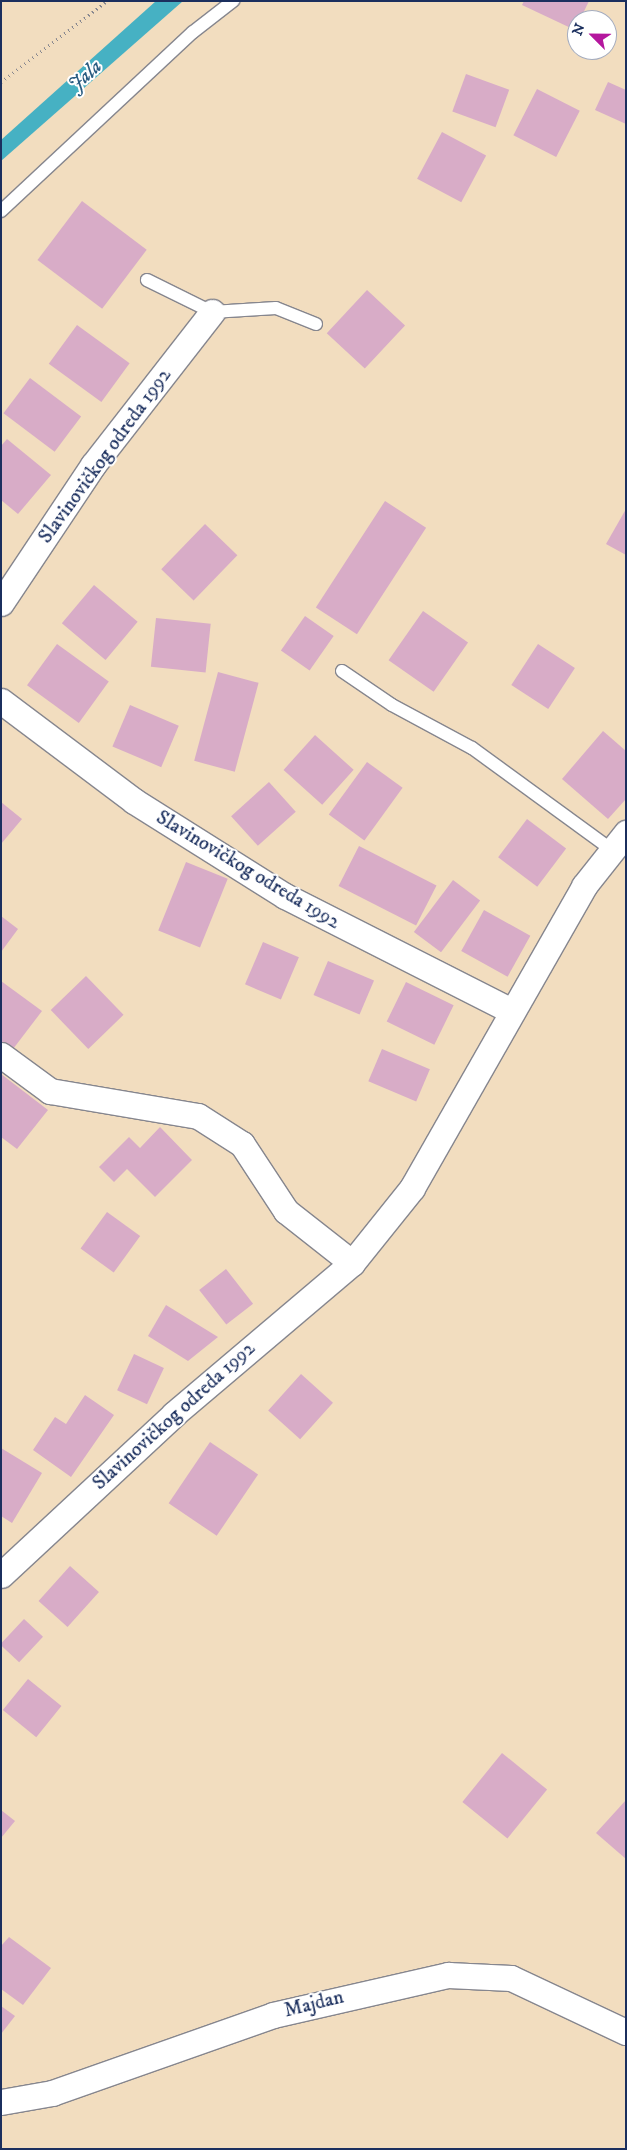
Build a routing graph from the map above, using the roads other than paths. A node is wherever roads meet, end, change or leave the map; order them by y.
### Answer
1 (233, 1) edge
2 (1, 211) edge
3 (147, 280) dead end
4 (212, 312) junction
5 (316, 324) dead end
6 (1, 603) edge
7 (342, 671) dead end
8 (1, 701) edge
9 (619, 842) edge
10 (512, 1011) junction
11 (1, 1055) edge
12 (352, 1263) junction
13 (1, 1575) edge
14 (626, 2032) edge
15 (1, 2102) edge

1 - 2 lane
3 - 4 lane
4 - 5 lane
4 - 6 street, Slavinovičkog odreda 1992
7 - 9 lane
8 - 10 street, Slavinovičkog odreda 1992
9 - 10 street, Slavinovičkog odreda 1992
10 - 12 street, Slavinovičkog odreda 1992
11 - 12 street
12 - 13 street, Slavinovičkog odreda 1992
14 - 15 street, Majdan

